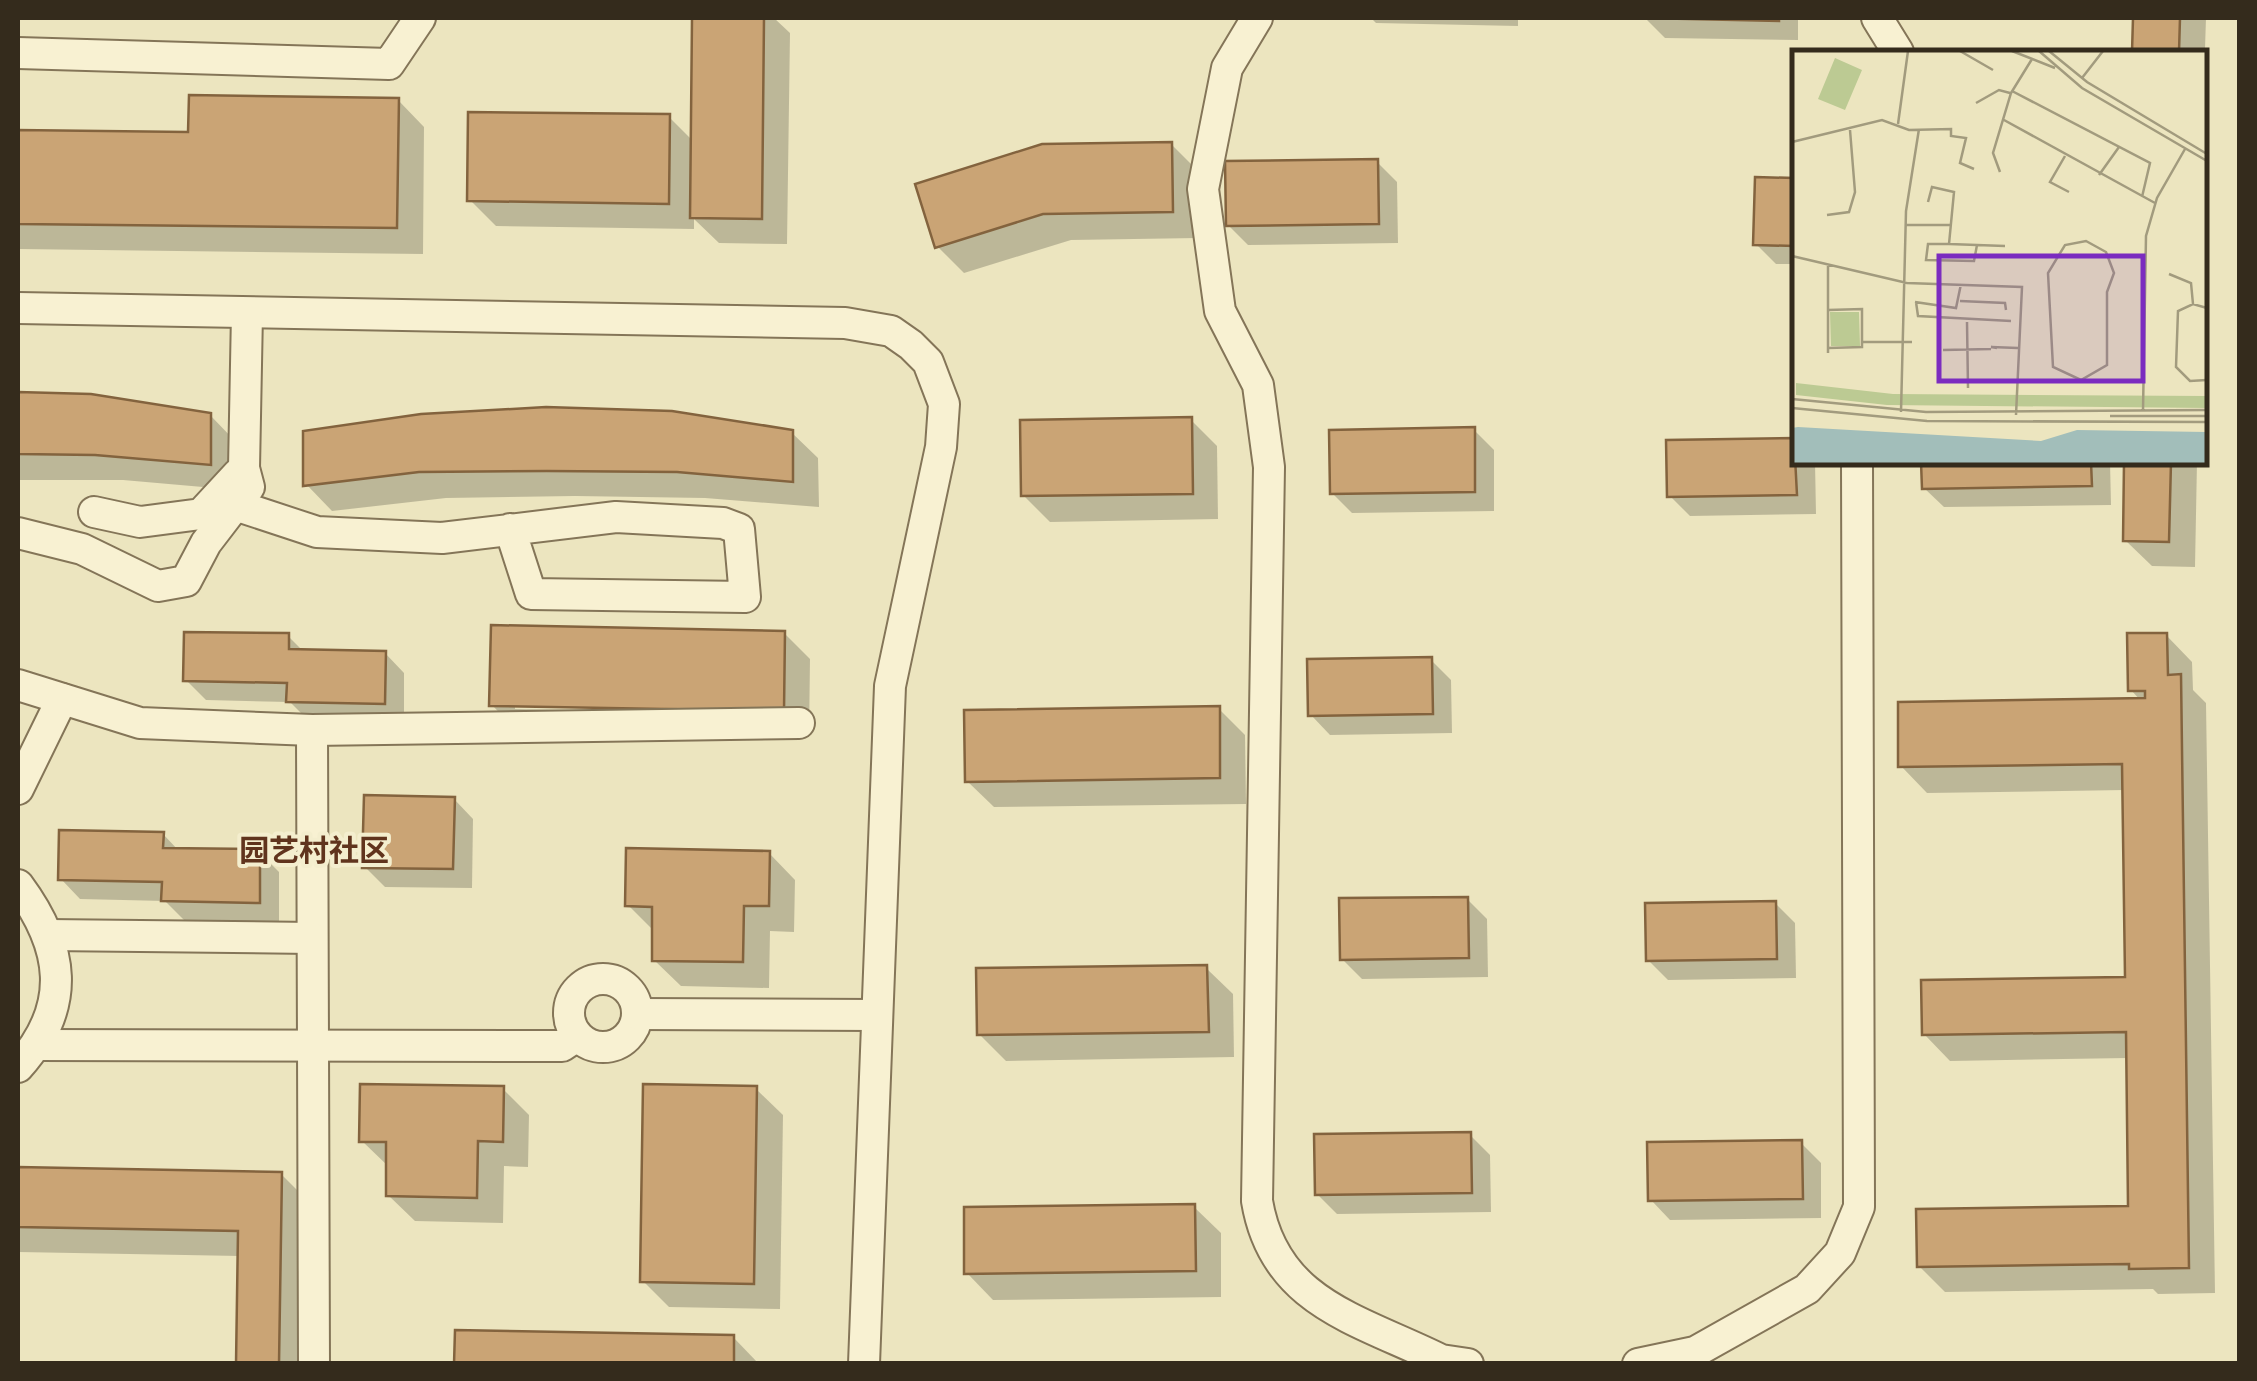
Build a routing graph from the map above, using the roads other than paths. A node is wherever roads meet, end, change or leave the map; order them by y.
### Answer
1 (420, 18) edge
2 (1257, 18) edge
3 (1876, 18) edge
4 (1897, 50) edge
5 (18, 52) edge
6 (18, 308) edge
7 (247, 313) junction
8 (1857, 465) edge
9 (244, 468) junction
10 (235, 505) junction
11 (94, 512) dead end
12 (510, 529) junction
13 (18, 533) edge
14 (18, 685) edge
15 (62, 699) junction
16 (799, 723) dead end
17 (312, 730) junction
18 (18, 788) edge
19 (18, 884) edge
20 (48, 935) junction
21 (312, 938) junction
22 (637, 1014) junction
23 (876, 1015) junction
24 (577, 1036) junction
25 (313, 1043) junction
26 (28, 1056) edge
27 (314, 1364) edge
28 (864, 1364) edge
29 (1468, 1364) edge
30 (1638, 1364) edge

1 - 5 street
2 - 29 street
3 - 4 street
6 - 7 street
7 - 9 street
7 - 23 street
8 - 30 street
9 - 10 street
9 - 11 street
10 - 12 street
10 - 13 street
12 - 12 street
14 - 15 street
15 - 17 street
15 - 18 street
16 - 17 street
17 - 21 street
19 - 20 street
20 - 21 street
20 - 26 street
21 - 25 street
22 - 23 street
22 - 24 street
22 - 24 street
23 - 28 street
24 - 25 street
25 - 26 street
25 - 27 street

